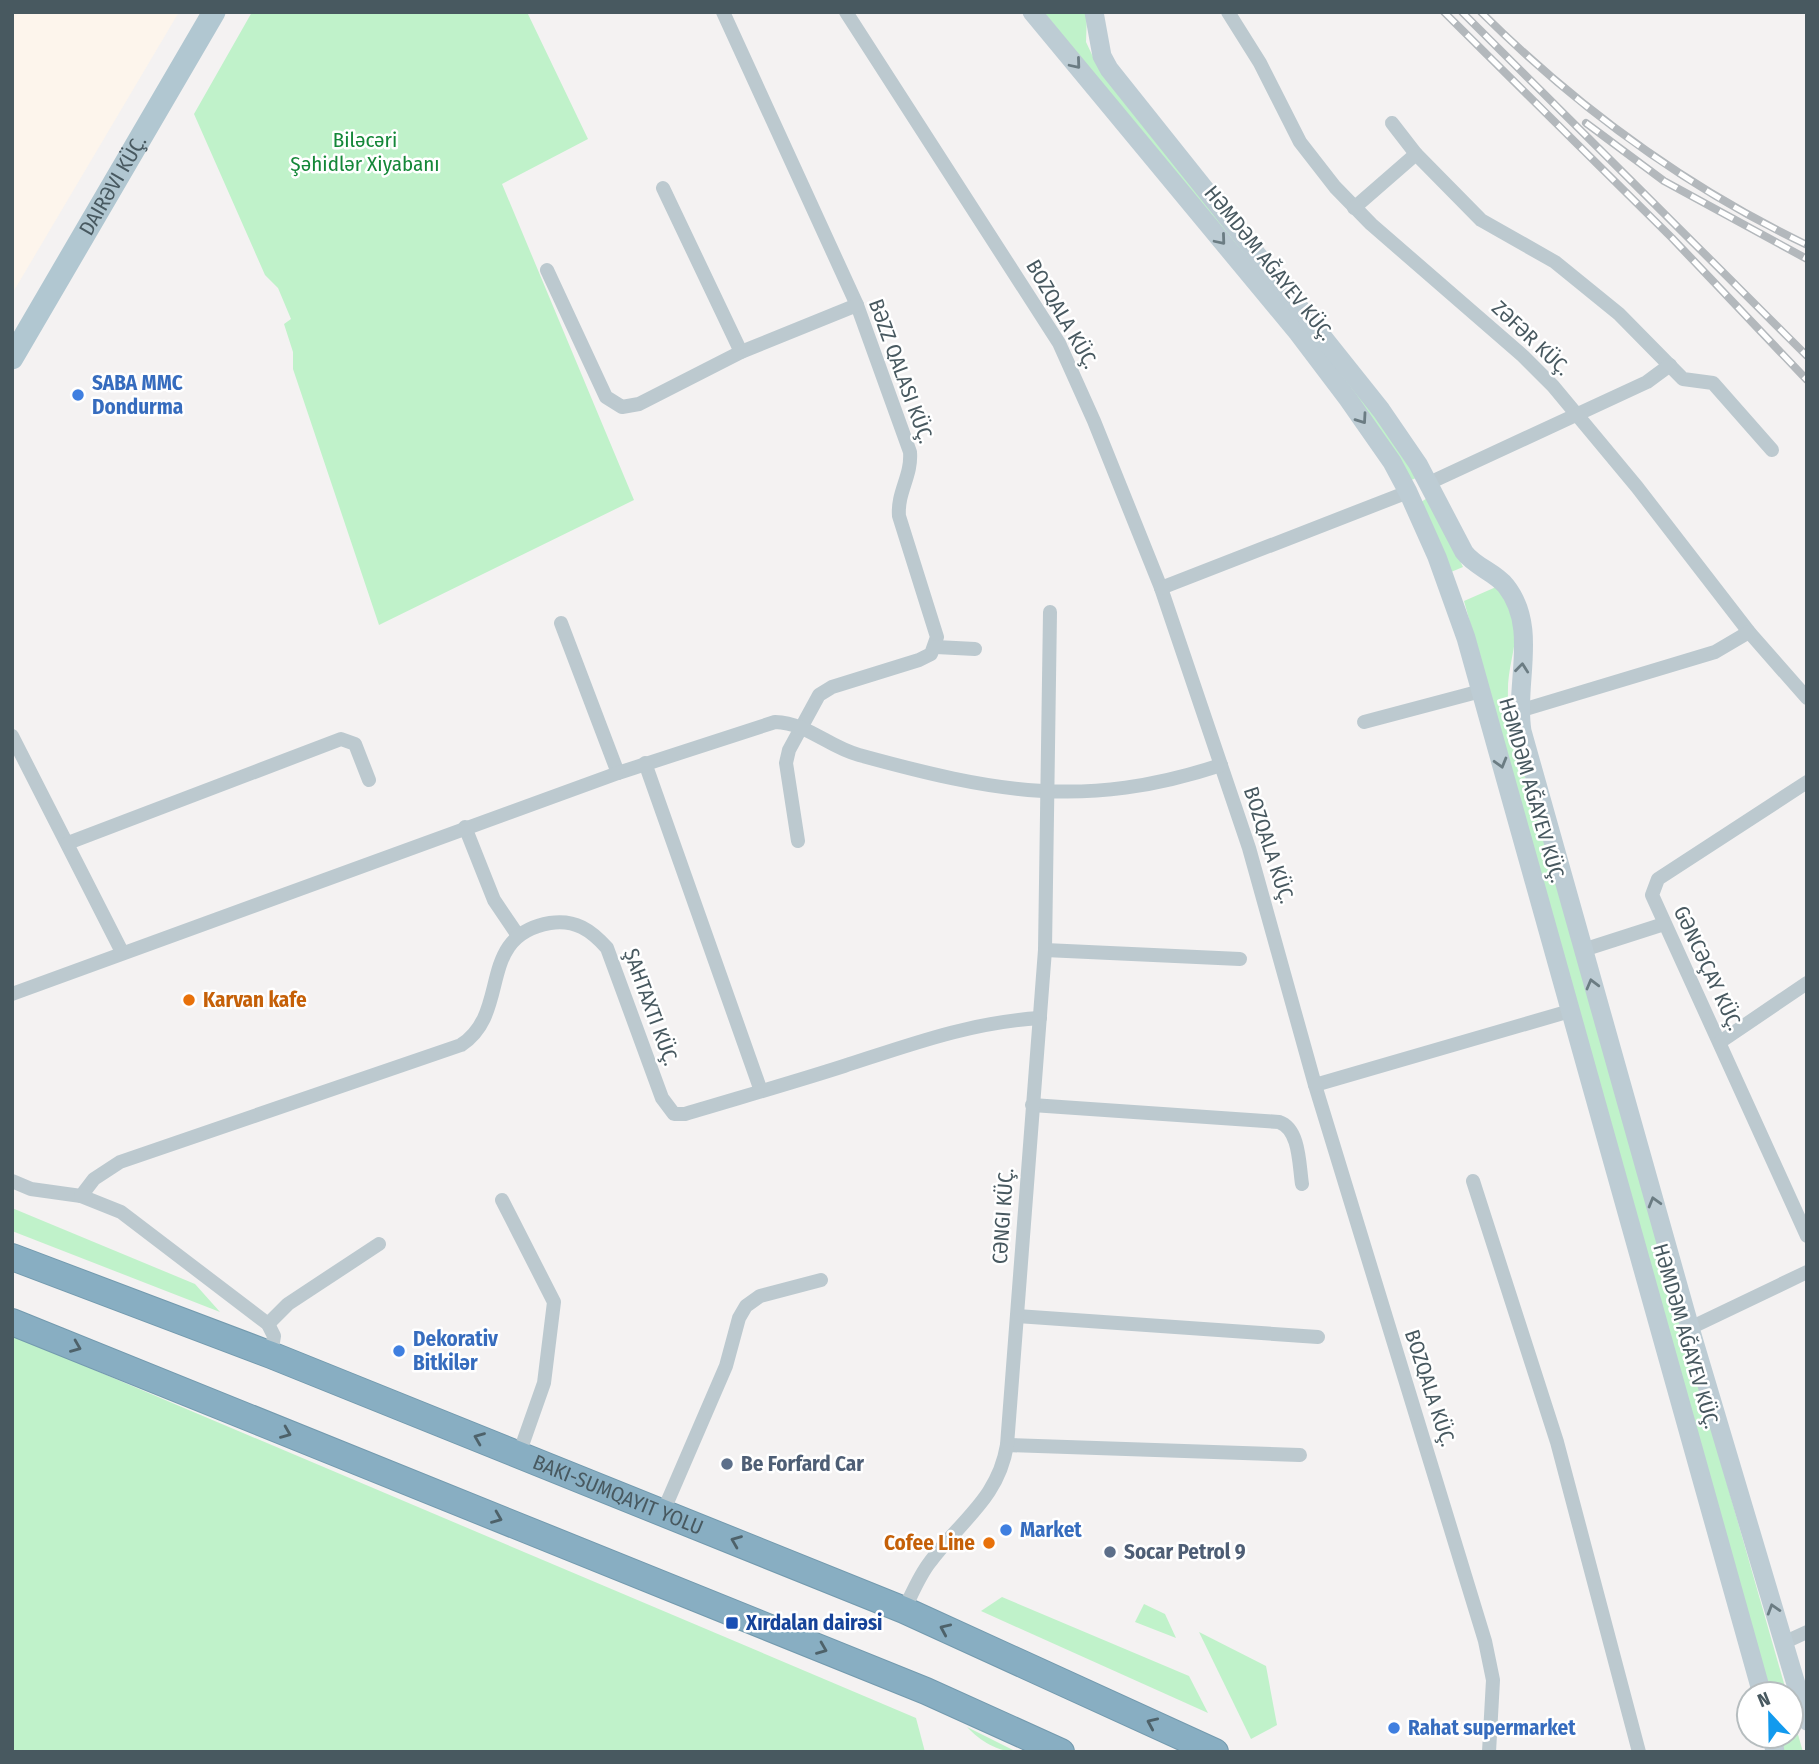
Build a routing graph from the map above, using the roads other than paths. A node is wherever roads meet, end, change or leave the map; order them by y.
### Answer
1 (214, 12) edge
2 (723, 12) edge
3 (846, 12) edge
4 (1032, 12) edge
5 (1094, 12) edge
6 (1228, 12) edge
7 (1392, 123) dead end
8 (1416, 153) junction
9 (663, 188) dead end
10 (1354, 208) junction
11 (547, 270) dead end
12 (857, 305) junction
13 (741, 352) junction
14 (12, 358) edge
15 (1670, 365) junction
16 (1576, 413) junction
17 (1772, 450) dead end
18 (1429, 482) junction
19 (1408, 492) junction
20 (1161, 588) junction
21 (1050, 612) dead end
22 (561, 623) dead end
23 (1749, 632) junction
24 (936, 647) junction
25 (975, 649) dead end
26 (1481, 691) junction
27 (1807, 698) edge
28 (1519, 710) junction
29 (1364, 722) dead end
30 (801, 725) junction
31 (12, 736) edge
32 (645, 763) junction
33 (1221, 765) junction
34 (618, 773) junction
35 (369, 780) dead end
36 (1807, 782) edge
37 (1047, 793) junction
38 (465, 827) junction
39 (799, 841) dead end
40 (68, 843) junction
41 (1664, 924) junction
42 (517, 934) junction
43 (1045, 950) junction
44 (1583, 950) junction
45 (122, 952) junction
46 (1240, 959) dead end
47 (1807, 983) edge
48 (12, 994) edge
49 (1570, 1011) junction
50 (1040, 1018) junction
51 (1720, 1042) junction
52 (1315, 1085) junction
53 (761, 1091) junction
54 (1032, 1105) junction
55 (12, 1181) edge
56 (1473, 1181) dead end
57 (1302, 1184) dead end
58 (81, 1196) junction
59 (502, 1200) dead end
60 (1807, 1236) edge
61 (379, 1244) dead end
62 (12, 1257) edge
63 (1807, 1272) edge
64 (821, 1280) dead end
65 (1017, 1316) junction
66 (12, 1322) edge
67 (268, 1324) junction
68 (1690, 1328) junction
69 (1318, 1337) dead end
70 (271, 1355) junction
71 (1007, 1445) junction
72 (519, 1454) junction
73 (1300, 1455) dead end
74 (663, 1511) junction
75 (904, 1610) junction
76 (1807, 1632) edge
77 (1783, 1643) junction
78 (1800, 1674) edge
79 (1758, 1680) edge
80 (1807, 1721) edge
81 (1061, 1752) edge
82 (1214, 1752) edge
83 (1489, 1752) edge
84 (1639, 1752) edge

1 - 14 main road, DAIRƏVI KÜÇ.
2 - 12 street
3 - 20 street, BOZQALA KÜÇ.
4 -> 19 street, HƏMDƏM AĞAYEV KÜÇ.
5 - 18 street
6 - 10 street, ZƏFƏR KÜÇ.
7 - 8 street
8 - 10 street
8 - 15 street
9 - 13 street
10 - 16 street, ZƏFƏR KÜÇ.
11 - 13 street
12 - 13 street
12 - 24 street
15 - 16 street
15 - 17 street
16 - 18 street
16 - 23 street, ZƏFƏR KÜÇ.
18 - 19 street
28 -> 18 street
19 - 20 street
19 - 26 street, HƏMDƏM AĞAYEV KÜÇ.
20 - 33 street, BOZQALA KÜÇ.
21 - 37 street, CƏNGI KÜÇ.
22 - 34 street
23 - 27 street, ZƏFƏR KÜÇ.
23 - 28 street
24 - 25 street
24 - 30 street
26 - 29 street
26 -> 49 street, HƏMDƏM AĞAYEV KÜÇ.
28 - 44 street
30 - 32 street
30 - 37 street
30 - 39 street
31 - 40 street
32 - 34 street
32 - 53 street
33 - 37 street
33 - 52 street, BOZQALA KÜÇ.
34 - 38 street
35 - 40 street
36 - 41 street, GƏNCƏÇAY KÜÇ.
37 - 43 street, CƏNGI KÜÇ.
38 - 42 street
38 - 45 street
40 - 45 street
41 - 44 street
41 - 51 street, GƏNCƏÇAY KÜÇ.
42 - 53 street
42 - 58 street
43 - 46 street
43 - 50 street, CƏNGI KÜÇ.
68 -> 44 street
45 - 48 street
47 - 51 street
49 - 52 street
49 - 79 street, HƏMDƏM AĞAYEV KÜÇ.
50 - 53 street
50 - 54 street, CƏNGI KÜÇ.
51 - 60 street, GƏNCƏÇAY KÜÇ.
52 - 83 street, BOZQALA KÜÇ.
54 - 57 street
54 - 65 street, CƏNGI KÜÇ.
55 - 58 street
56 - 84 street
58 - 67 street
59 - 72 street
61 - 67 street
62 - 70 highway
63 - 68 street
64 - 74 street
65 - 69 street
65 - 71 street, CƏNGI KÜÇ.
66 -> 81 highway
67 - 70 street
77 -> 68 street
72 -> 70 highway
71 - 73 street
71 - 75 street, CƏNGI KÜÇ.
72 - 74 highway
75 -> 74 highway
82 -> 75 highway
76 - 77 street
77 - 78 street
78 - 80 street

